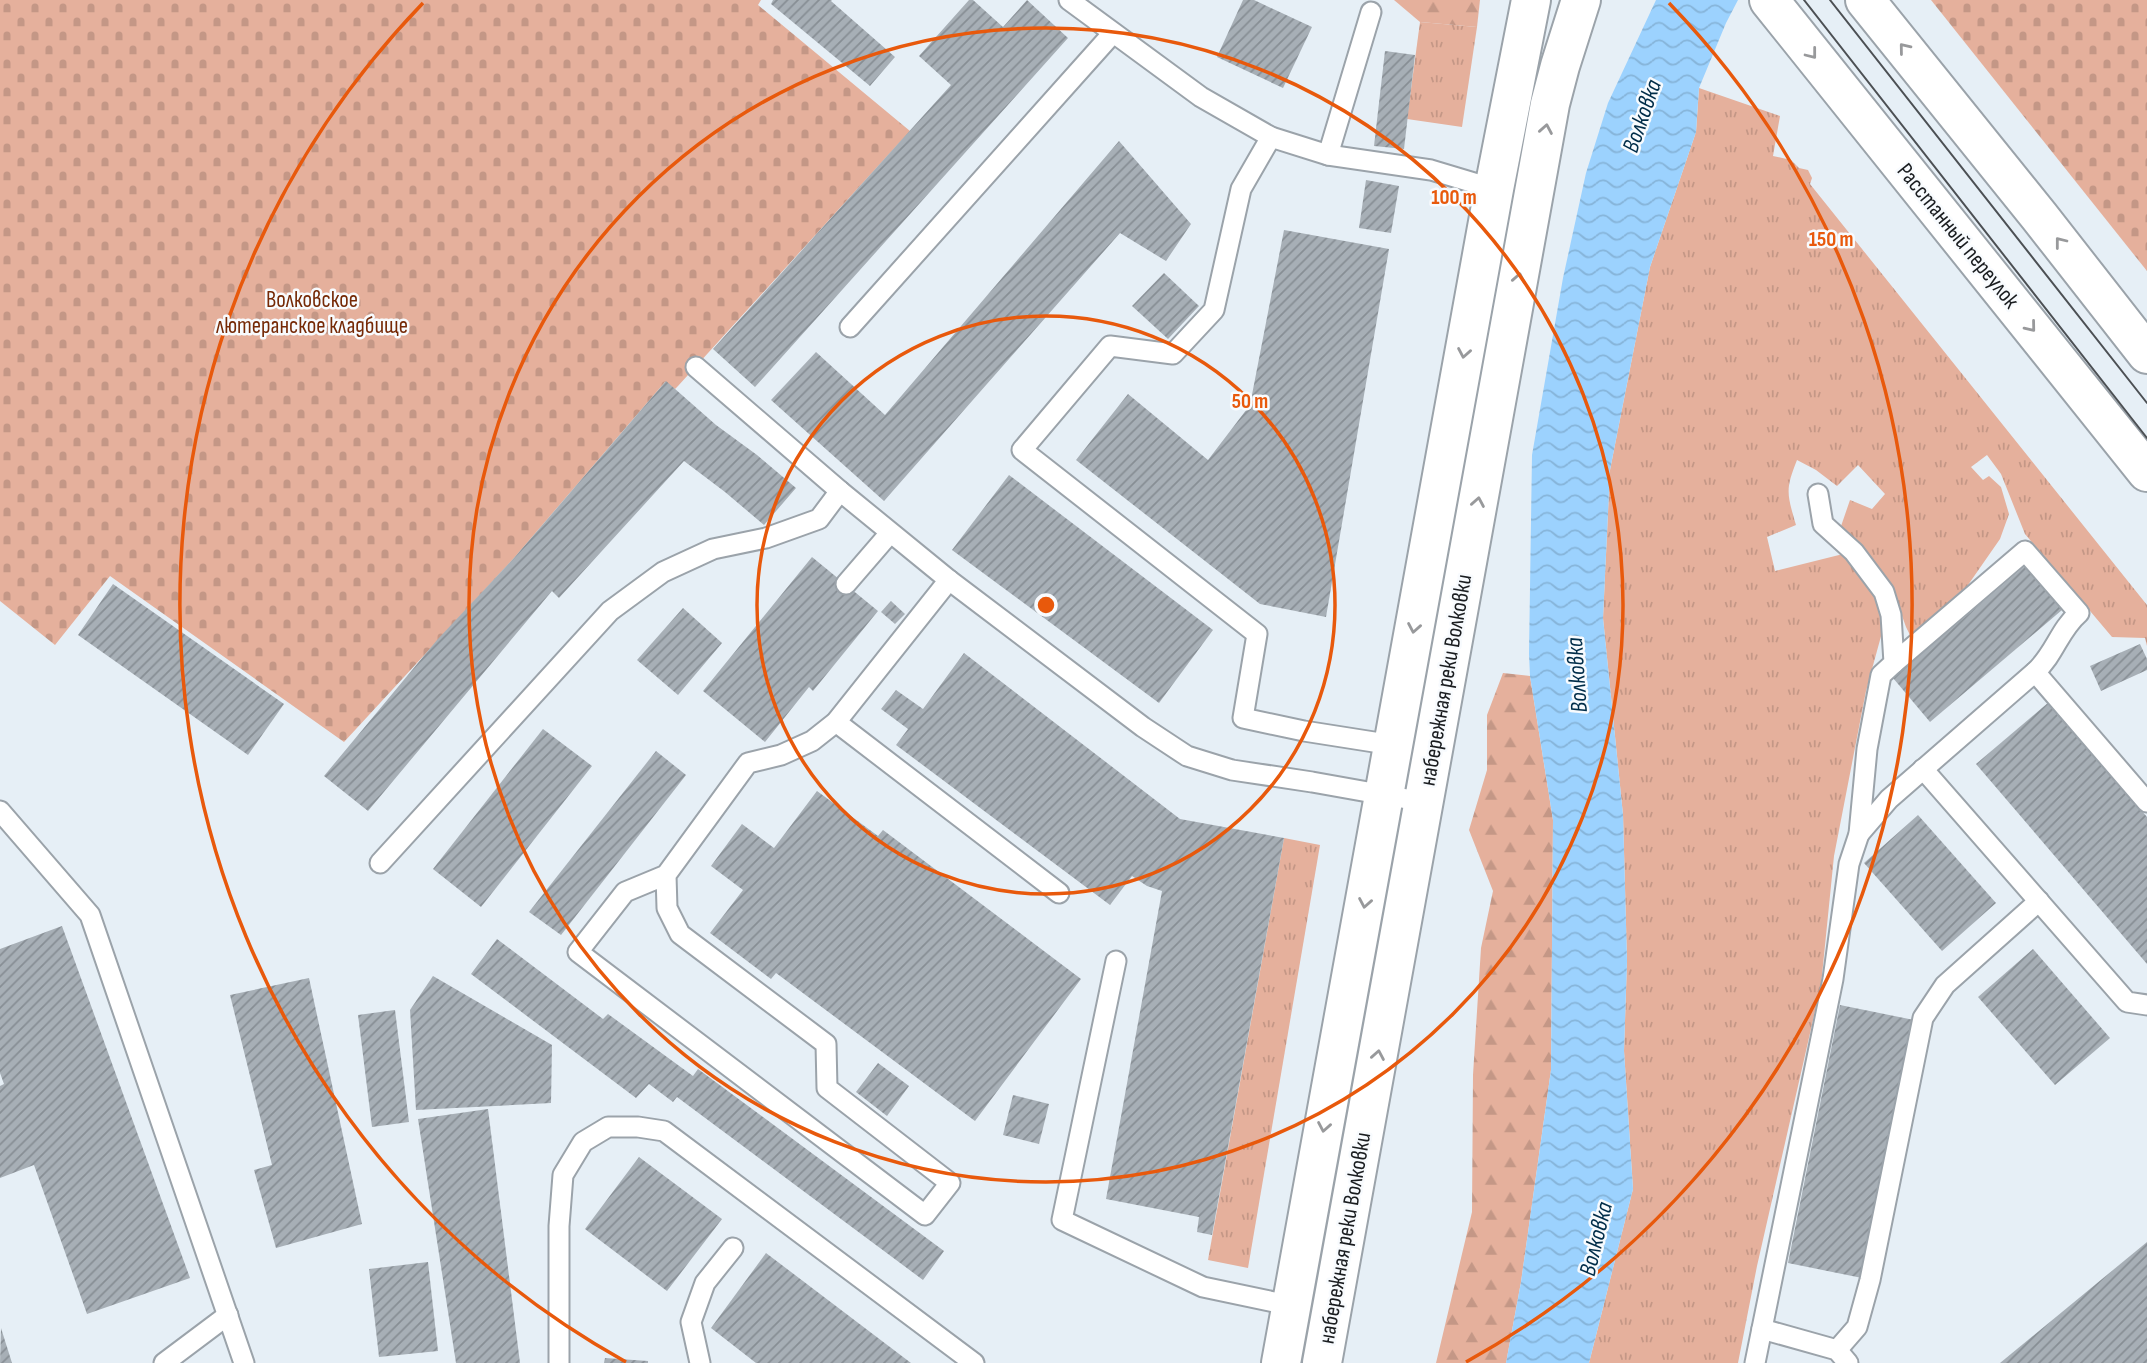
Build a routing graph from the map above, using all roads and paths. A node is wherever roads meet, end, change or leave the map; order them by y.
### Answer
1 (1069, 0) edge
2 (1531, 0) edge
3 (1581, 0) edge
4 (1769, 0) edge
5 (1865, 0) edge
6 (1371, 12) dead end
7 (1114, 33) junction
8 (1271, 137) junction
9 (1328, 155) junction
10 (1494, 189) junction
11 (1533, 197) junction
12 (850, 327) dead end
13 (2147, 354) edge
14 (695, 367) dead end
15 (2147, 472) edge
16 (840, 491) junction
17 (1818, 494) dead end
18 (890, 533) junction
19 (949, 580) junction
20 (846, 584) dead end
21 (1894, 663) junction
22 (2035, 672) junction
23 (836, 722) junction
24 (1393, 745) junction
25 (1923, 769) junction
26 (1385, 795) junction
27 (1424, 802) junction
28 (2147, 802) edge
29 (0, 811) edge
30 (1860, 834) junction
31 (380, 863) dead end
32 (666, 874) junction
33 (1059, 893) dead end
34 (2039, 901) junction
35 (1116, 961) dead end
36 (2147, 1004) edge
37 (733, 1248) dead end
38 (1292, 1306) junction
39 (1331, 1312) junction
40 (228, 1315) junction
41 (1762, 1329) junction
42 (1843, 1357) edge
43 (164, 1363) edge
44 (244, 1363) edge
45 (559, 1363) edge
46 (700, 1363) edge
47 (974, 1363) edge
48 (1282, 1363) edge
49 (1322, 1363) edge
50 (1755, 1363) edge

1 - 7 lane
2 - 10 street, набережная реки Волковки
11 -> 3 street, набережная реки Волковки
4 -> 15 street, Расстанный переулок
13 -> 5 street
6 - 9 lane
7 - 8 lane
7 - 12 lane
8 - 9 lane
8 - 24 lane
9 - 10 lane
10 - 11 lane
10 -> 24 street, набережная реки Волковки
27 -> 11 street, набережная реки Волковки
14 - 16 lane
16 - 18 lane
16 - 31 lane
17 - 21 lane
18 - 19 lane
18 - 20 lane
19 - 23 lane
19 - 26 lane
21 - 22 lane
21 - 30 lane
22 - 25 lane
22 - 28 lane
23 - 32 lane
23 - 33 lane
24 - 26 street, набережная реки Волковки
25 - 30 lane
25 - 34 lane
26 - 27 lane
26 -> 38 street, набережная реки Волковки
39 -> 27 street, набережная реки Волковки
29 - 40 lane
30 - 41 lane
32 - 32 lane
34 - 36 lane
34 - 42 lane
35 - 38 lane
37 - 46 lane
38 - 39 lane
38 - 48 street, набережная реки Волковки
39 - 49 street, набережная реки Волковки
40 - 43 lane
40 - 44 lane
41 - 42 lane
41 - 50 lane
45 - 47 lane

